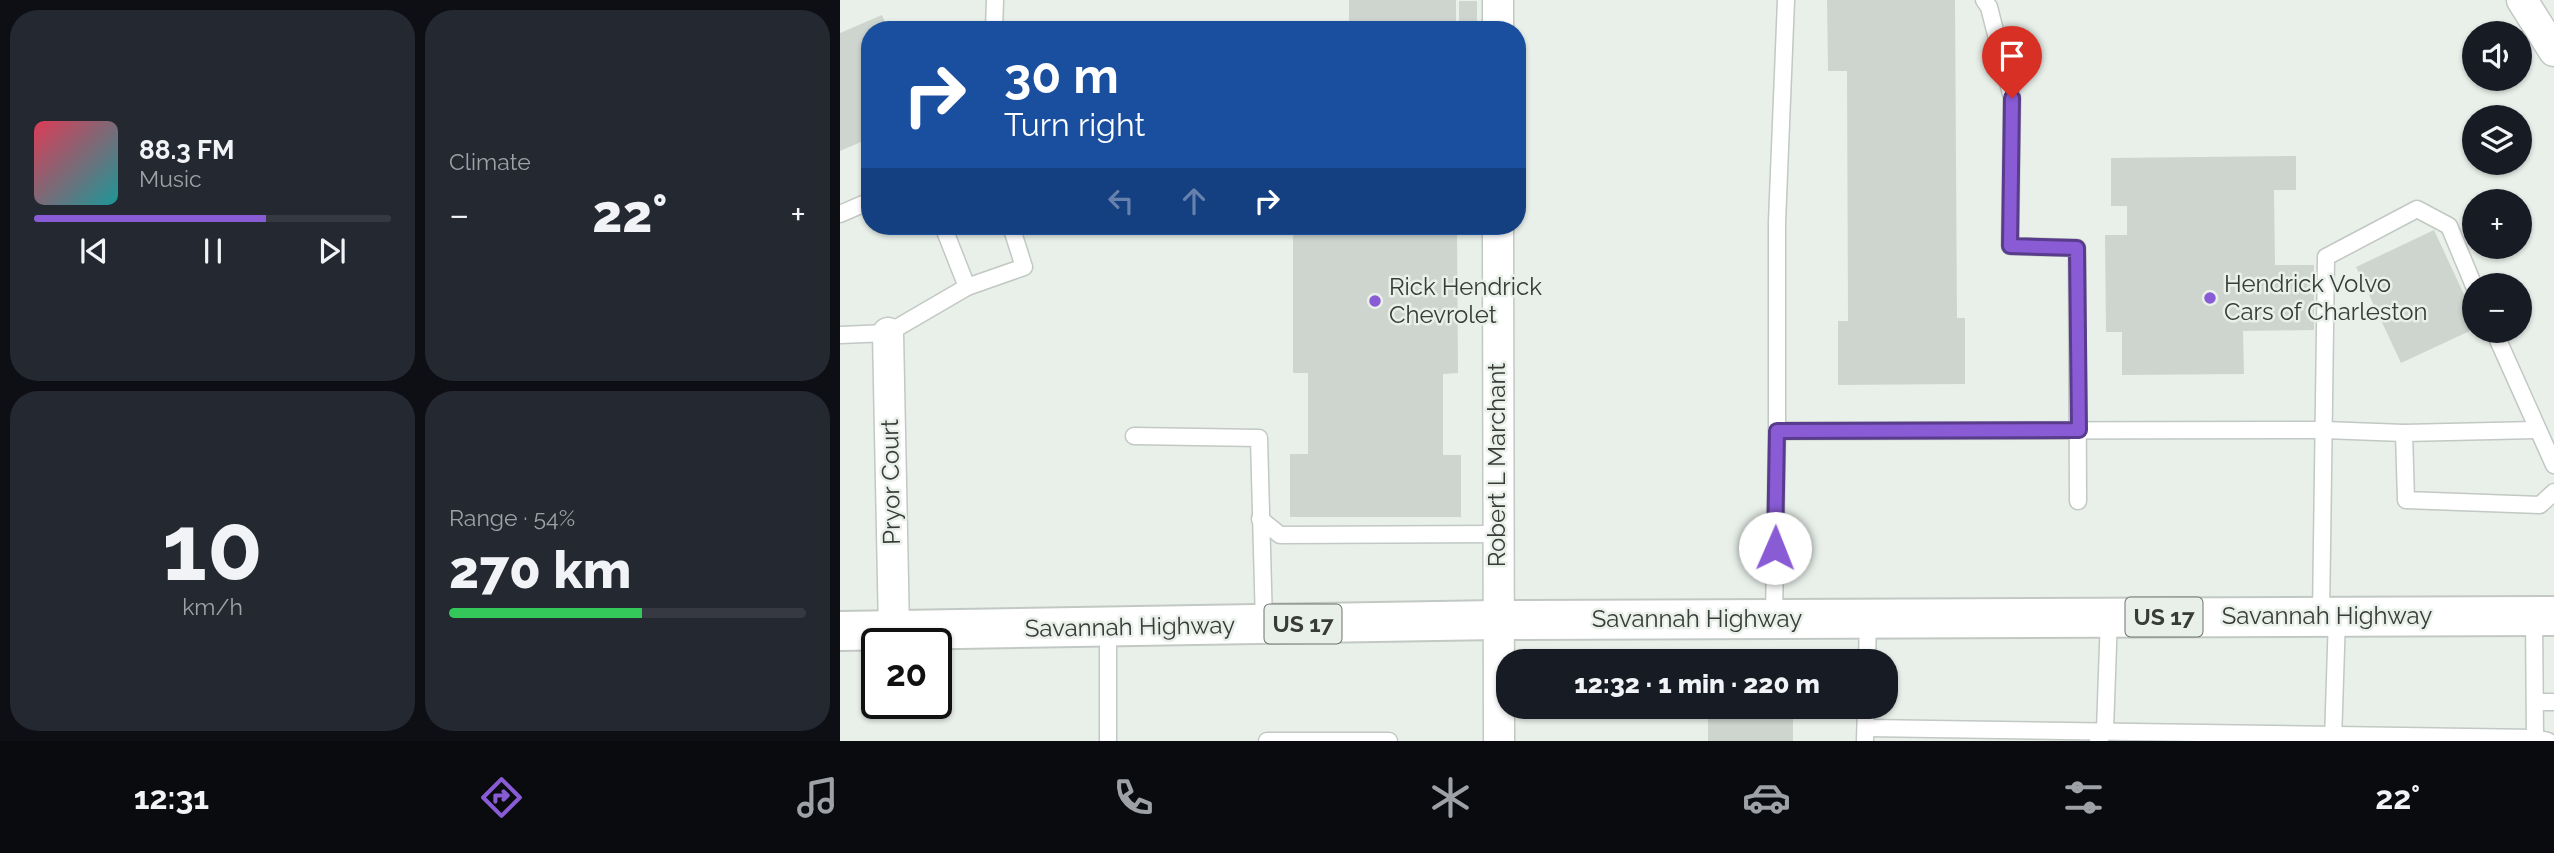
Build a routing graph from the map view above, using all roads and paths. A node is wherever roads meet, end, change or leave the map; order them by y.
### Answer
1 (995, 0) edge
2 (1498, 0) edge
3 (1786, 0) edge
4 (1984, 0) edge
5 (2522, 0) edge
6 (994, 21) edge
7 (1498, 21) edge
8 (2554, 51) edge
9 (861, 205) edge
10 (840, 214) edge
11 (947, 235) edge
12 (1014, 235) edge
13 (1498, 235) edge
14 (2469, 273) edge
15 (967, 287) junction
16 (888, 333) junction
17 (840, 335) edge
18 (2499, 343) edge
19 (2079, 430) junction
20 (2324, 430) junction
21 (2536, 430) junction
22 (1777, 431) junction
23 (2404, 433) junction
24 (1134, 436) dead end
25 (2554, 465) edge
26 (2554, 492) edge
27 (2078, 501) dead end
28 (1260, 519) junction
29 (1497, 534) junction
30 (2329, 616) junction
31 (2544, 616) edge
32 (2109, 617) junction
33 (1868, 618) junction
34 (1773, 619) junction
35 (1497, 620) junction
36 (1264, 624) junction
37 (894, 628) edge
38 (1108, 628) junction
39 (952, 630) edge
40 (840, 631) edge
41 (861, 631) edge
42 (1867, 649) edge
43 (2535, 702) junction
44 (2554, 702) edge
45 (1866, 734) edge
46 (2102, 735) edge
47 (2132, 736) edge
48 (2333, 737) edge
49 (2541, 739) edge
50 (1108, 741) edge
51 (1267, 741) edge
52 (1389, 741) edge
53 (1499, 741) edge

1 - 6 lane
2 - 7 street
3 - 22 lane
4 - 19 lane
5 - 8 street
9 - 10 lane
11 - 15 lane
12 - 15 lane
13 - 29 street, Robert L Marchant
14 - 20 lane
15 - 16 lane
16 - 17 lane
16 - 37 street, Pryor Court
18 - 21 lane
19 - 20 lane
19 - 22 lane
19 - 27 lane
20 - 23 lane
20 - 30 lane
21 - 23 lane
21 - 25 lane
22 - 34 lane
23 - 26 lane
24 - 28 lane
28 - 29 lane
28 - 36 lane
29 - 35 street, Robert L Marchant
30 - 31 highway, Savannah Highway / US 17
30 - 32 highway, Savannah Highway / US 17
30 - 48 lane
31 - 43 lane
32 - 33 highway, Savannah Highway / US 17
32 - 46 lane
33 - 34 highway, Savannah Highway / US 17
33 - 42 lane
34 - 35 highway, Savannah Highway / US 17
35 - 36 highway, Savannah Highway / US 17
35 - 53 street, Robert L Marchant
36 - 38 highway, Savannah Highway / US 17
38 - 39 highway, Savannah Highway / US 17
38 - 50 lane
40 - 41 highway, Savannah Highway / US 17
43 - 44 lane
43 - 49 lane
45 - 46 lane
46 - 47 lane
47 - 48 lane
48 - 49 lane
51 - 52 lane

